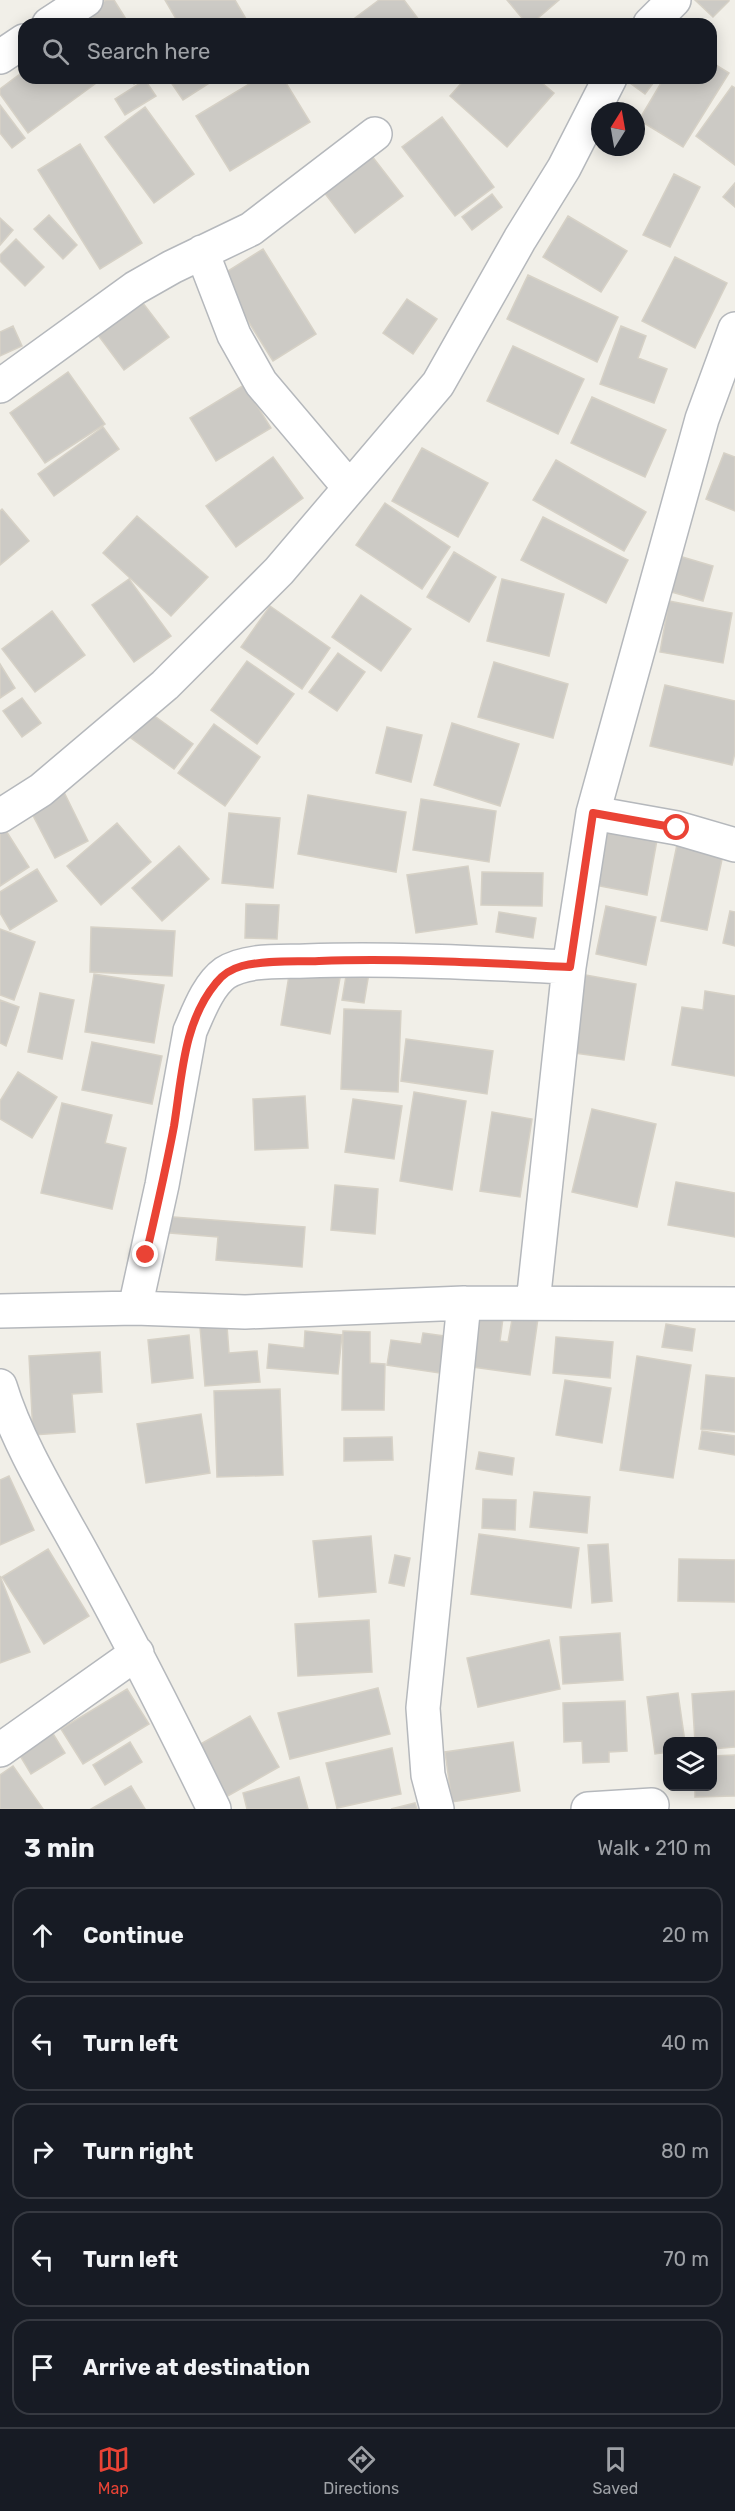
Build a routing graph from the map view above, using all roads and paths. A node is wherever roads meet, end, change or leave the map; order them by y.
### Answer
1 (86, 0) edge
2 (674, 0) edge
3 (58, 18) edge
4 (656, 18) edge
5 (18, 45) edge
6 (0, 57) edge
7 (607, 84) edge
8 (375, 134) dead end
9 (202, 252) junction
10 (735, 329) edge
11 (0, 386) edge
12 (349, 488) junction
13 (593, 813) junction
14 (0, 816) edge
15 (735, 845) edge
16 (570, 967) junction
17 (464, 1304) junction
18 (533, 1304) junction
19 (735, 1304) edge
20 (135, 1308) junction
21 (0, 1311) edge
22 (0, 1386) edge
23 (136, 1653) junction
24 (0, 1750) edge
25 (652, 1805) dead end
26 (214, 1809) edge
27 (437, 1809) edge
28 (588, 1809) edge

1 - 3 street
2 - 4 street
5 - 6 street
7 - 12 street
8 - 9 street
9 - 11 street
9 - 12 street
10 - 13 street
12 - 14 street
13 - 15 street
13 - 16 street
16 - 18 street
16 - 20 street
17 - 18 street
17 - 20 street
17 - 27 street
18 - 19 street
20 - 21 street
22 - 23 street
23 - 24 street
23 - 26 street
25 - 28 street

